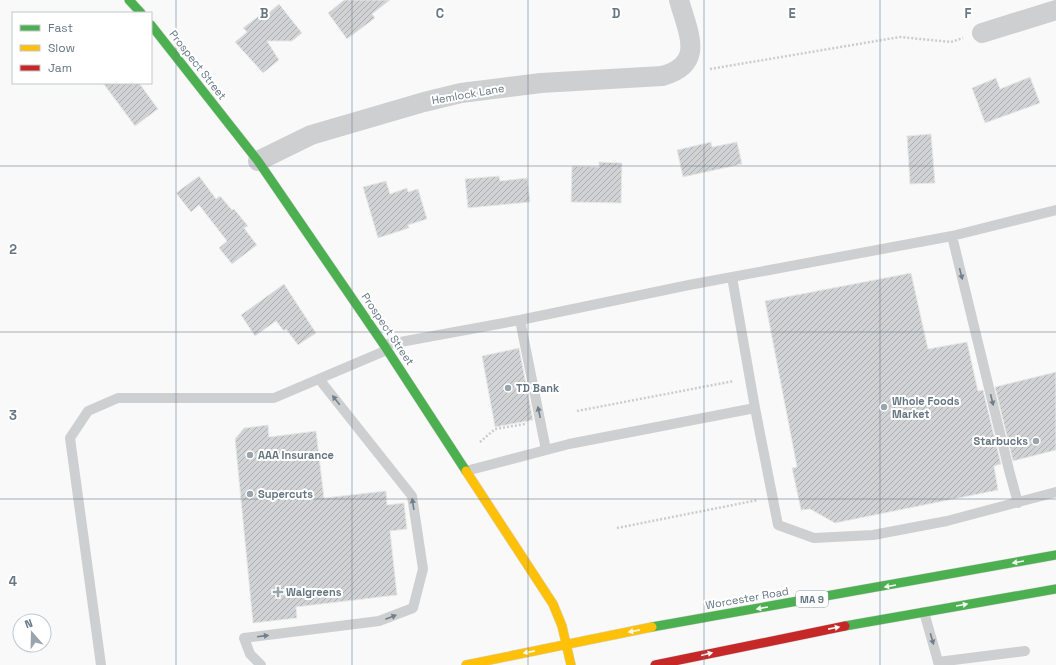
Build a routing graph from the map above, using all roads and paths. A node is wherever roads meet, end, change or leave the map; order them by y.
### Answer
1 (129, 0) edge
2 (679, 0) edge
3 (1056, 10) edge
4 (140, 12) edge
5 (152, 26) edge
6 (982, 33) joint
7 (710, 69) dead end
8 (258, 161) junction
9 (1056, 210) edge
10 (952, 236) junction
11 (732, 277) junction
12 (520, 320) junction
13 (386, 347) junction
14 (319, 379) junction
15 (740, 380) dead end
16 (755, 408) junction
17 (577, 411) dead end
18 (531, 422) dead end
19 (480, 442) dead end
20 (546, 450) junction
21 (466, 470) junction
22 (1056, 492) edge
23 (763, 500) dead end
24 (1018, 503) junction
25 (617, 528) dead end
26 (1056, 555) edge
27 (1056, 589) edge
28 (924, 612) junction
29 (568, 644) junction
30 (1025, 651) dead end
31 (682, 662) edge
32 (939, 663) edge
33 (101, 665) edge
34 (261, 665) edge
35 (466, 665) edge
36 (571, 665) edge
37 (655, 665) edge

1 - 4 main road
2 - 8 street, Hemlock Lane
3 - 6 street
5 - 8 main road, Prospect Street
6 - 7 path
8 - 13 main road, Prospect Street
9 - 10 lane
10 - 11 lane
10 -> 24 lane
11 - 12 lane
11 - 16 lane
12 - 13 lane
20 -> 12 lane
13 - 14 lane
13 - 21 main road, Prospect Street
14 - 33 lane
34 -> 14 lane
15 - 17 path
16 - 20 lane
16 - 24 lane
18 - 19 path
20 - 21 lane
21 - 29 main road, Prospect Street
22 - 24 lane
23 - 25 path
26 -> 29 main road, Worcester Road / MA 9
28 -> 27 main road
31 -> 28 main road
28 -> 32 lane
29 -> 35 main road, Worcester Road / MA 9
29 - 36 main road, Prospect Street
30 - 32 lane
31 - 37 main road

